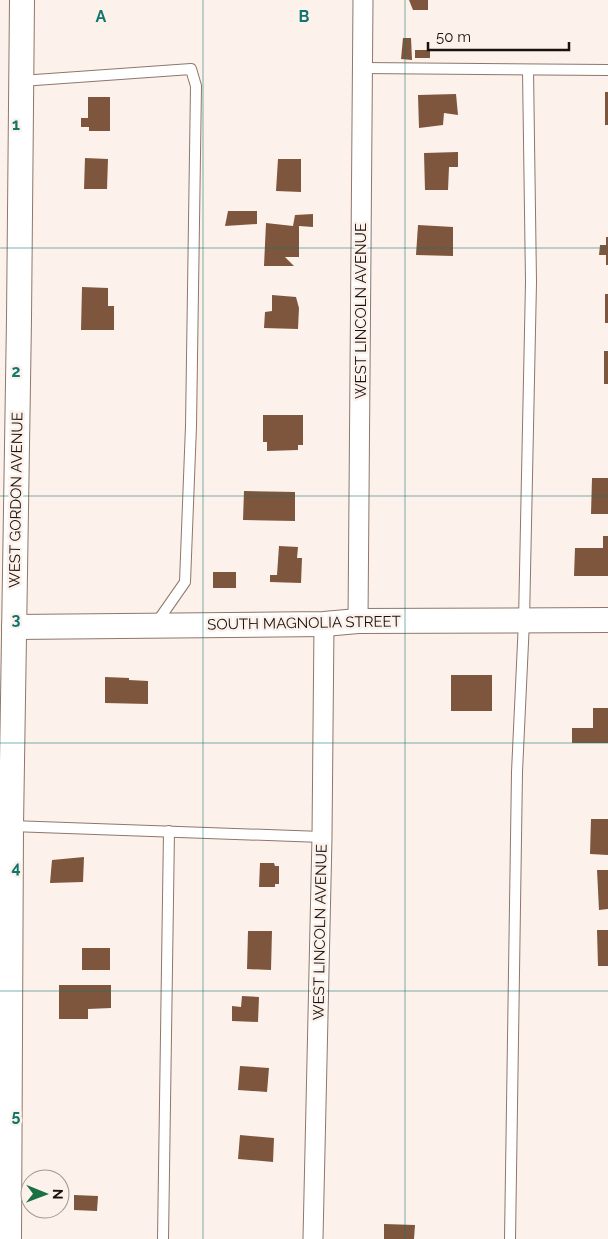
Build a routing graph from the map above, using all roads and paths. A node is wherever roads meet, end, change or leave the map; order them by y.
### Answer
1 (22, 0) edge
2 (363, 0) edge
3 (362, 68) junction
4 (528, 70) junction
5 (608, 70) edge
6 (21, 81) junction
7 (608, 620) edge
8 (358, 621) junction
9 (524, 621) junction
10 (324, 624) junction
11 (154, 626) junction
12 (7, 627) edge
13 (11, 826) junction
14 (169, 832) junction
15 (322, 837) junction
16 (10, 1239) edge
17 (163, 1239) edge
18 (313, 1239) edge
19 (510, 1239) edge

1 - 6 street, WEST GORDON AVENUE
2 - 3 street, WEST LINCOLN AVENUE
3 - 4 lane
3 - 8 street, WEST LINCOLN AVENUE
4 - 5 lane
4 - 9 lane
6 - 11 lane
6 - 12 street, WEST GORDON AVENUE
7 - 9 street, SOUTH MAGNOLIA STREET
8 - 9 street, SOUTH MAGNOLIA STREET
8 - 10 street, SOUTH MAGNOLIA STREET
9 - 19 lane
10 - 11 street, SOUTH MAGNOLIA STREET
10 - 15 street, WEST LINCOLN AVENUE
11 - 12 street, SOUTH MAGNOLIA STREET
12 - 13 street, WEST GORDON AVENUE
13 - 14 lane
13 - 16 street, WEST GORDON AVENUE
14 - 15 lane
14 - 17 lane
15 - 18 street, WEST LINCOLN AVENUE

